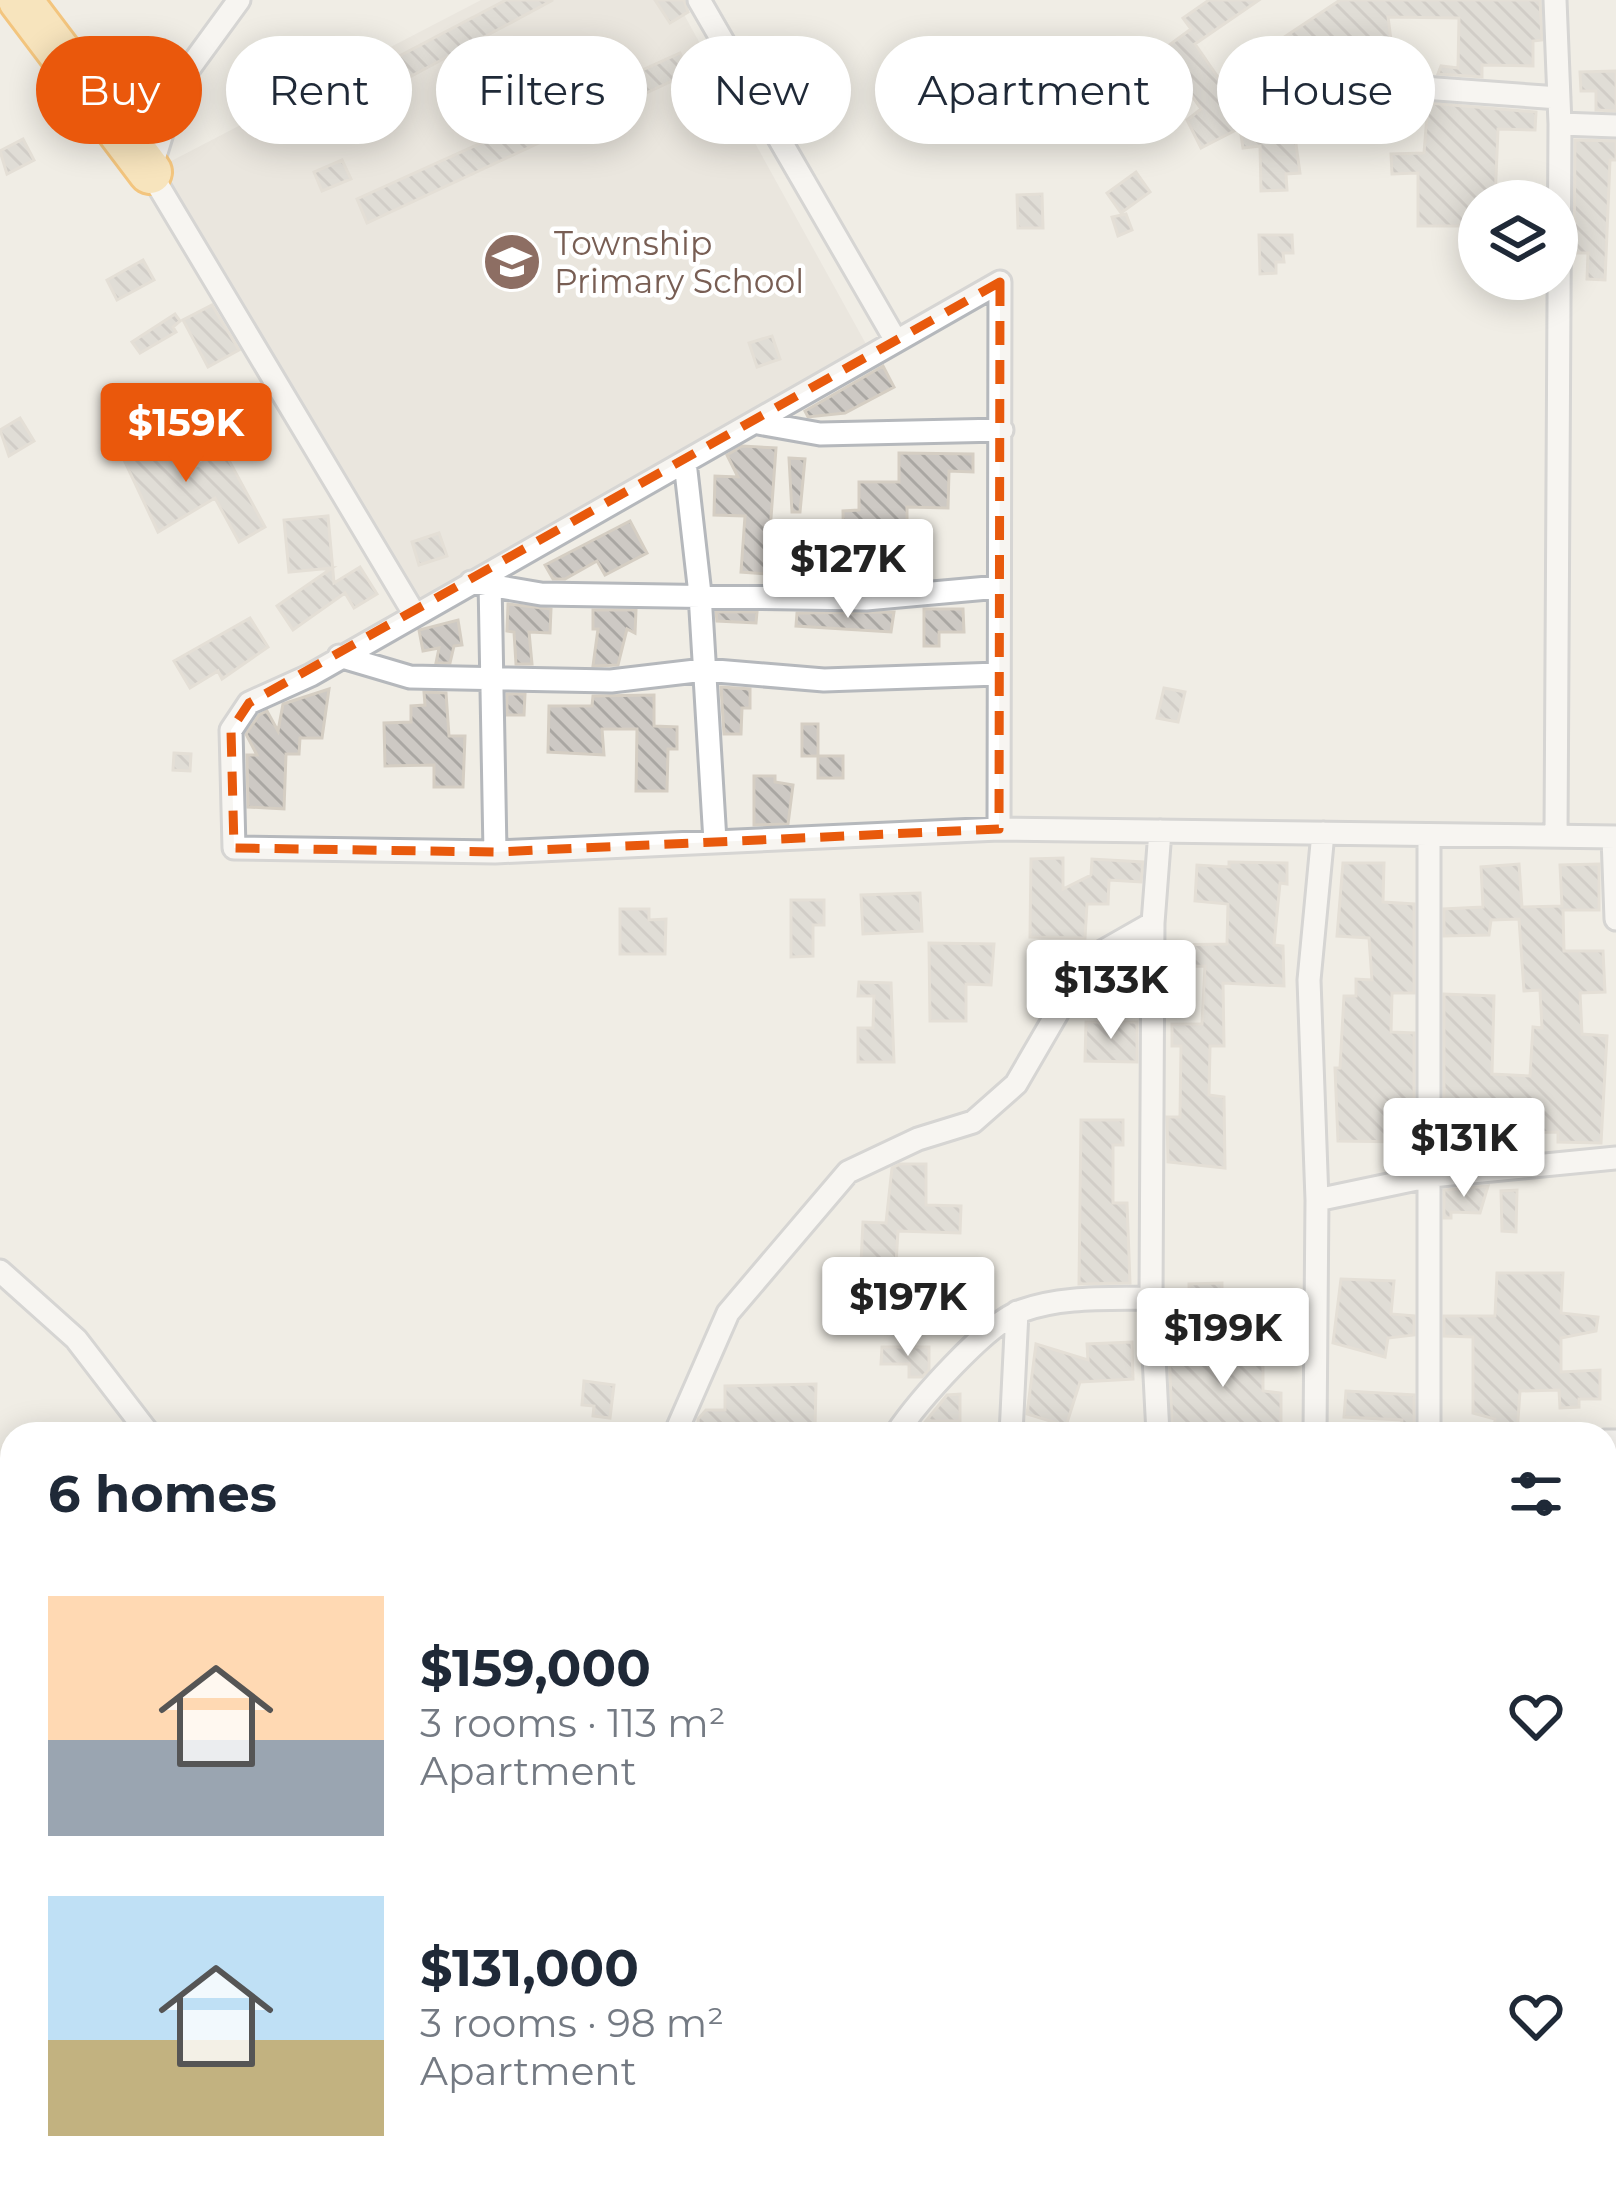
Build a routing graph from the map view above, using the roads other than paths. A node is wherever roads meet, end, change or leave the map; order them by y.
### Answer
1 (20, 0) edge
2 (239, 0) edge
3 (700, 0) edge
4 (1555, 0) edge
5 (1435, 89) edge
6 (1559, 98) junction
7 (1560, 124) junction
8 (1616, 126) edge
9 (150, 172) junction
10 (895, 339) junction
11 (758, 423) junction
12 (1002, 430) junction
13 (685, 461) junction
14 (480, 582) junction
15 (999, 587) junction
16 (700, 594) junction
17 (415, 615) junction
18 (338, 656) junction
19 (704, 670) junction
20 (998, 674) junction
21 (488, 675) junction
22 (999, 829) junction
23 (1160, 831) junction
24 (1322, 833) junction
25 (1429, 835) junction
26 (1556, 835) junction
27 (1615, 837) edge
28 (715, 842) junction
29 (495, 852) junction
30 (1616, 919) edge
31 (1154, 923) junction
32 (1616, 1158) edge
33 (1431, 1175) junction
34 (1317, 1200) junction
35 (0, 1271) edge
36 (1151, 1298) junction
37 (1017, 1312) junction
38 (1315, 1327) junction
39 (1153, 1334) junction
40 (140, 1422) edge
41 (680, 1422) edge
42 (904, 1422) edge
43 (1012, 1422) edge
44 (1157, 1422) edge
45 (1315, 1422) edge
46 (1429, 1422) edge

1 - 9 highway
2 - 9 street
3 - 10 street
4 - 6 street
5 - 6 street
6 - 7 street
7 - 8 street
7 - 26 street
9 - 17 street
10 - 11 street
10 - 12 street
11 - 12 street
11 - 13 street
12 - 15 street
13 - 14 street
13 - 16 street
14 - 16 street
14 - 17 street
14 - 21 street
15 - 16 street
15 - 20 street
16 - 19 street
17 - 18 street
18 - 21 street
18 - 29 street
19 - 20 street
19 - 21 street
19 - 28 street
20 - 22 street
21 - 29 street
22 - 23 street
22 - 28 street
23 - 24 street
23 - 31 street
24 - 25 street
24 - 34 street
25 - 26 street
25 - 33 street
26 - 27 street
27 - 30 street
28 - 29 street
31 - 36 street
31 - 41 street
32 - 33 street
33 - 34 street
33 - 46 street
34 - 38 street
35 - 40 street
36 - 37 street
36 - 39 street
37 - 42 street
37 - 43 street
38 - 39 street
38 - 45 street
39 - 44 street

